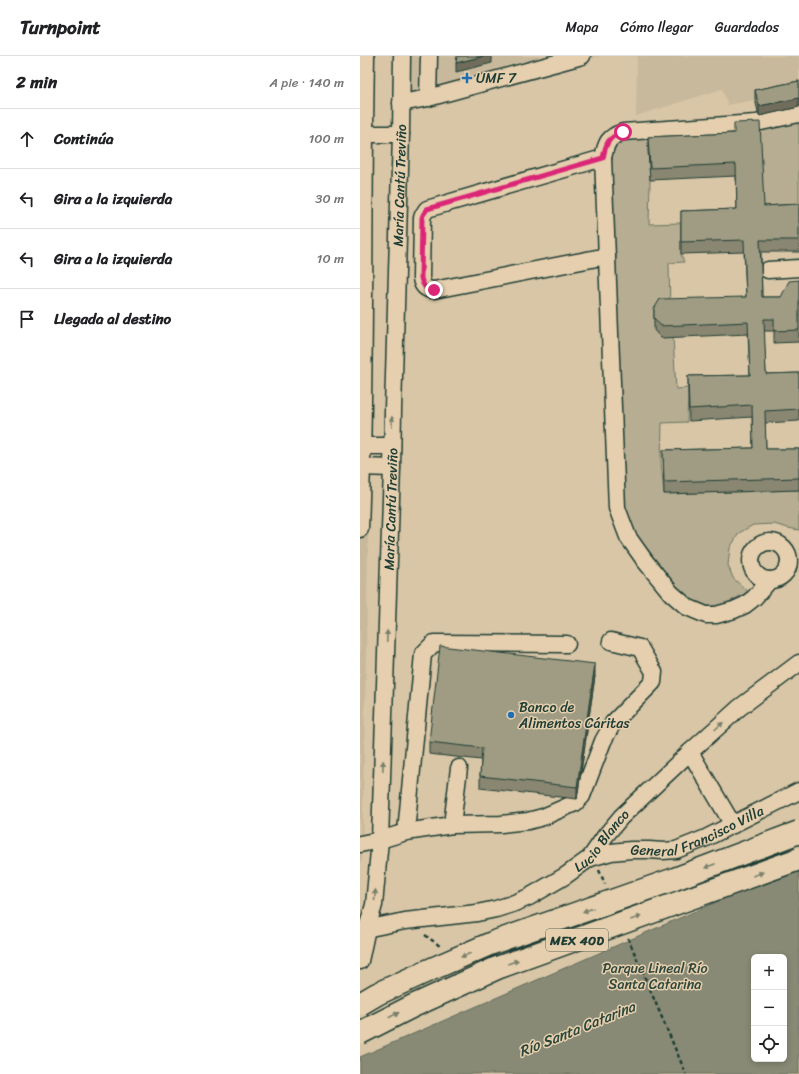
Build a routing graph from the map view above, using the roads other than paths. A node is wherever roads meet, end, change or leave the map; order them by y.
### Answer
1 (366, 56) edge
2 (402, 56) edge
3 (429, 56) edge
4 (582, 56) edge
5 (428, 98) junction
6 (401, 103) junction
7 (799, 114) edge
8 (362, 134) edge
9 (400, 134) junction
10 (603, 158) junction
11 (607, 256) junction
12 (799, 268) edge
13 (768, 270) dead end
14 (361, 446) edge
15 (392, 446) junction
16 (361, 467) edge
17 (392, 468) junction
18 (360, 528) edge
19 (799, 562) edge
20 (785, 573) junction
21 (770, 580) junction
22 (611, 641) dead end
23 (567, 644) dead end
24 (799, 663) edge
25 (690, 752) junction
26 (459, 768) dead end
27 (799, 791) edge
28 (452, 825) junction
29 (733, 825) junction
30 (406, 832) junction
31 (799, 832) edge
32 (380, 840) junction
33 (360, 844) edge
34 (799, 859) edge
35 (594, 863) junction
36 (364, 929) edge
37 (360, 961) edge
38 (360, 1004) edge
39 (360, 1033) edge

1 - 8 street
2 - 6 street, María Cantú Treviño
3 - 5 street
4 - 5 street
5 - 6 street
6 - 9 street, María Cantú Treviño
7 - 10 street
8 - 9 street
8 - 14 street
15 -> 9 street, María Cantú Treviño
10 - 11 street
10 - 11 street
11 - 21 street
12 - 13 street
14 - 15 street
14 - 16 street
15 - 17 street, María Cantú Treviño
16 - 17 street
16 - 18 street
32 -> 17 street, María Cantú Treviño
19 - 20 street
20 - 21 street
20 - 21 street
22 - 28 street
23 - 30 street
25 -> 24 street, Lucio Blanco
25 - 29 street
25 - 35 street, Lucio Blanco
26 - 28 street
27 - 29 street, General Francisco Villa
28 - 30 street
29 - 35 street, General Francisco Villa
30 - 32 street
31 -> 38 highway, MEX 40D, bridge
32 - 33 street
36 -> 32 street, María Cantú Treviño
39 -> 34 highway, MEX 40D, bridge
35 - 36 street, Lucio Blanco
36 - 37 street, María Cantú Treviño

